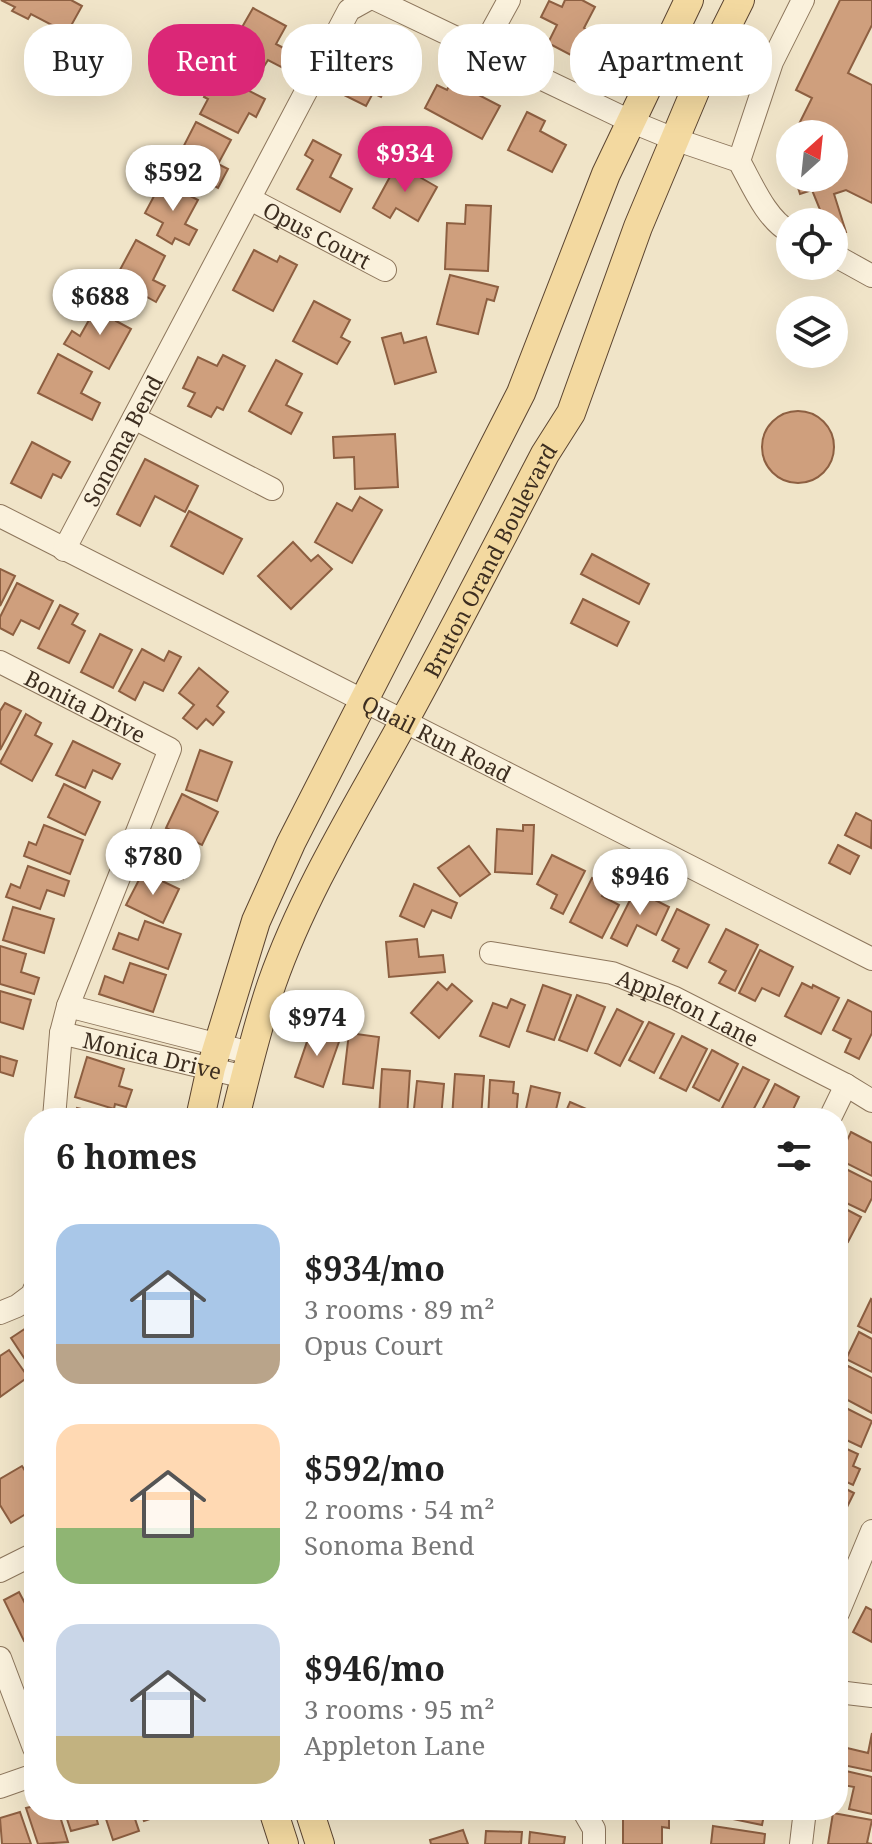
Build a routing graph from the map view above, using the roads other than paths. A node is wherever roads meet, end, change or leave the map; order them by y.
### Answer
1 (367, 0) edge
2 (377, 0) edge
3 (509, 0) edge
4 (689, 0) edge
5 (740, 0) edge
6 (803, 0) edge
7 (496, 24) edge
8 (438, 30) edge
9 (554, 85) edge
10 (630, 121) junction
11 (674, 139) junction
12 (739, 161) junction
13 (250, 199) junction
14 (776, 220) edge
15 (848, 263) edge
16 (385, 270) dead end
17 (872, 276) edge
18 (134, 418) junction
19 (272, 489) dead end
20 (0, 516) edge
21 (64, 550) junction
22 (0, 662) edge
23 (365, 702) junction
24 (403, 722) junction
25 (491, 953) dead end
26 (872, 959) edge
27 (68, 1006) junction
28 (61, 1033) junction
29 (214, 1056) junction
30 (248, 1065) junction
31 (846, 1085) junction
32 (872, 1101) edge
33 (55, 1108) edge
34 (202, 1108) edge
35 (237, 1108) edge
36 (835, 1108) edge
37 (24, 1301) edge
38 (0, 1313) edge
39 (872, 1531) edge
40 (24, 1559) edge
41 (0, 1571) edge
42 (848, 1589) edge
43 (0, 1658) edge
44 (848, 1693) edge
45 (872, 1696) edge
46 (24, 1722) edge
47 (24, 1779) edge
48 (0, 1787) edge
49 (276, 1820) edge
50 (312, 1820) edge
51 (589, 1820) edge
52 (804, 1820) edge
53 (284, 1844) edge
54 (320, 1844) edge
55 (594, 1844) edge
56 (801, 1844) edge

1 - 13 street, Sonoma Bend
2 - 8 street
3 - 7 street
4 - 10 main road, Bruton Orand Boulevard
5 - 11 main road, Bruton Orand Boulevard
6 - 12 street
9 - 10 street
10 - 11 street
10 - 23 main road, Bruton Orand Boulevard
11 - 12 street
11 - 24 main road, Bruton Orand Boulevard
12 - 14 street
13 - 16 street, Opus Court
13 - 18 street, Sonoma Bend
15 - 17 street
18 - 19 street
18 - 21 street, Sonoma Bend
20 - 21 street, Quail Run Road
21 - 23 street, Quail Run Road
22 - 27 street, Bonita Drive
23 - 24 street, Quail Run Road
23 - 29 main road, Bruton Orand Boulevard
24 - 26 street, Quail Run Road
24 - 30 main road, Bruton Orand Boulevard
25 - 31 street, Appleton Lane
27 - 28 street
27 - 29 street, Monica Drive
28 - 29 street, Monica Drive
28 - 33 street
29 - 30 street, Monica Drive
29 - 34 main road, Bruton Orand Boulevard
30 - 35 main road, Bruton Orand Boulevard
31 - 32 street, Appleton Lane
31 - 36 street
37 - 38 street
39 - 42 street
40 - 41 street
43 - 46 street
44 - 45 street
47 - 48 street
49 - 53 main road
50 - 54 main road
51 - 55 street
52 - 56 street

